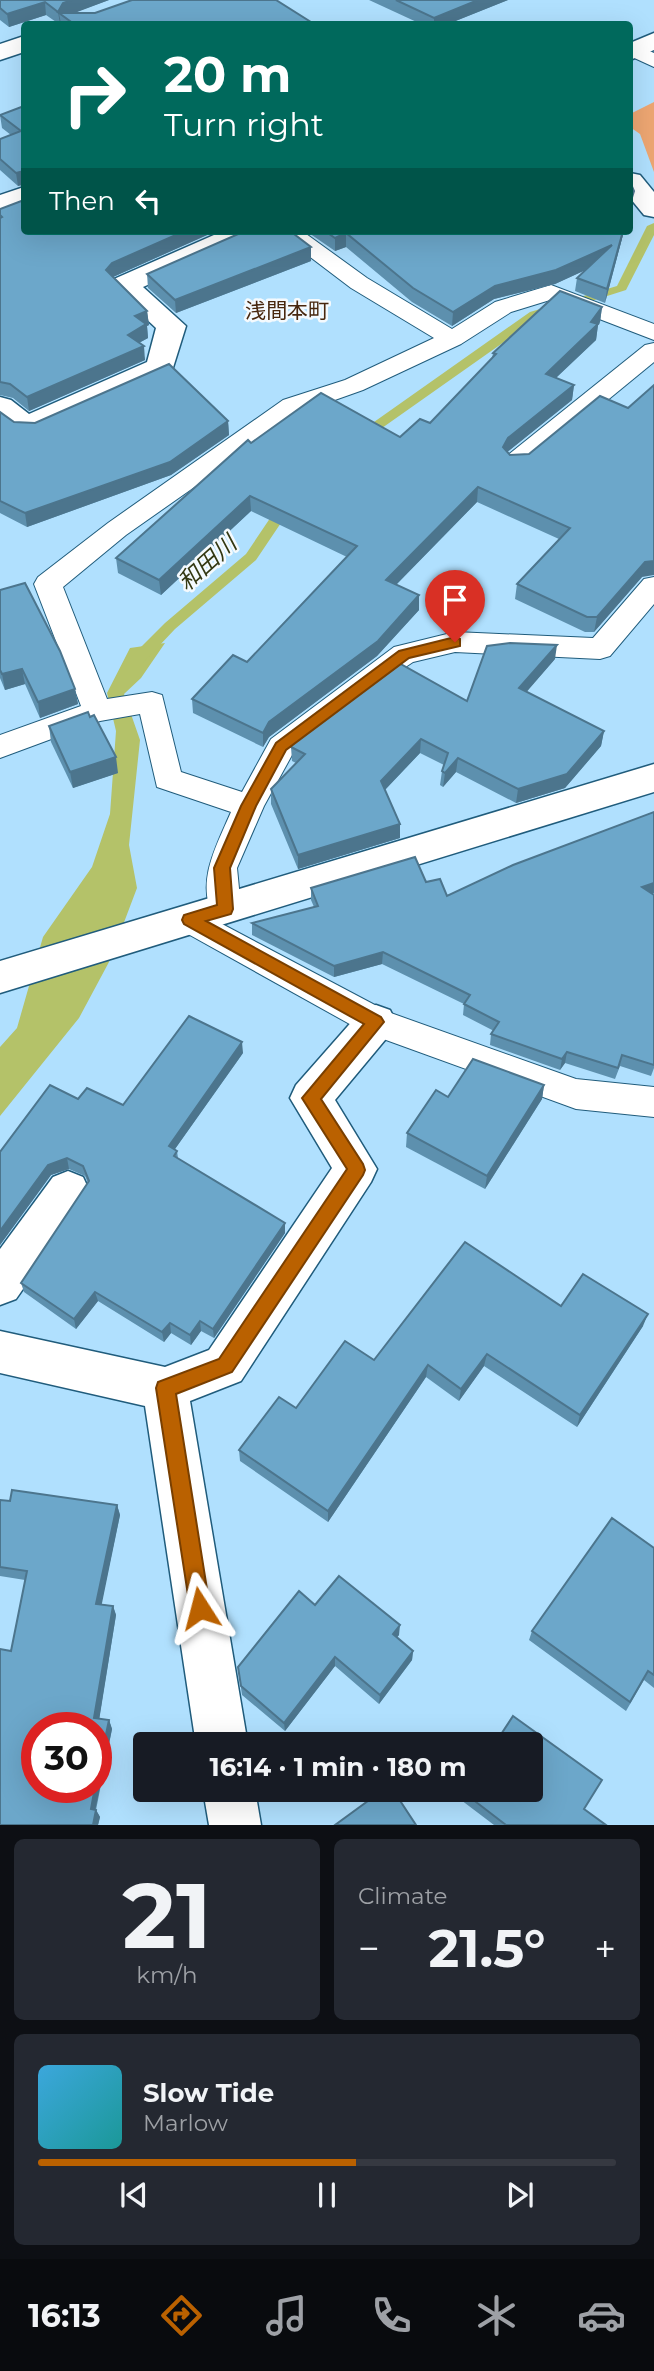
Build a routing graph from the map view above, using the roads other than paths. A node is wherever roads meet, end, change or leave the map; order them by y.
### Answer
1 (21, 44) edge
2 (0, 53) edge
3 (633, 184) edge
4 (21, 196) edge
5 (0, 204) edge
6 (654, 209) edge
7 (237, 235) edge
8 (293, 235) edge
9 (654, 333) edge
10 (452, 339) junction
11 (654, 350) edge
12 (0, 407) edge
13 (517, 461) edge
14 (654, 586) edge
15 (100, 711) junction
16 (0, 747) edge
17 (654, 778) edge
18 (249, 806) junction
19 (225, 909) junction
20 (190, 920) junction
21 (10, 974) edge
22 (376, 1022) junction
23 (654, 1102) edge
24 (68, 1189) dead end
25 (0, 1285) edge
26 (0, 1352) edge
27 (165, 1388) junction
28 (220, 1732) edge
29 (231, 1802) edge
30 (235, 1825) edge

1 - 2 street
3 - 6 street
4 - 5 street
7 - 12 street
8 - 10 lane
9 - 10 lane
10 - 15 lane
11 - 13 lane
14 - 18 lane
15 - 16 lane
15 - 18 lane
17 - 19 street
18 - 19 lane
19 - 20 street
20 - 21 street
20 - 22 lane
22 - 23 lane
22 - 27 street
24 - 25 street
26 - 27 street
27 - 28 street
29 - 30 street

